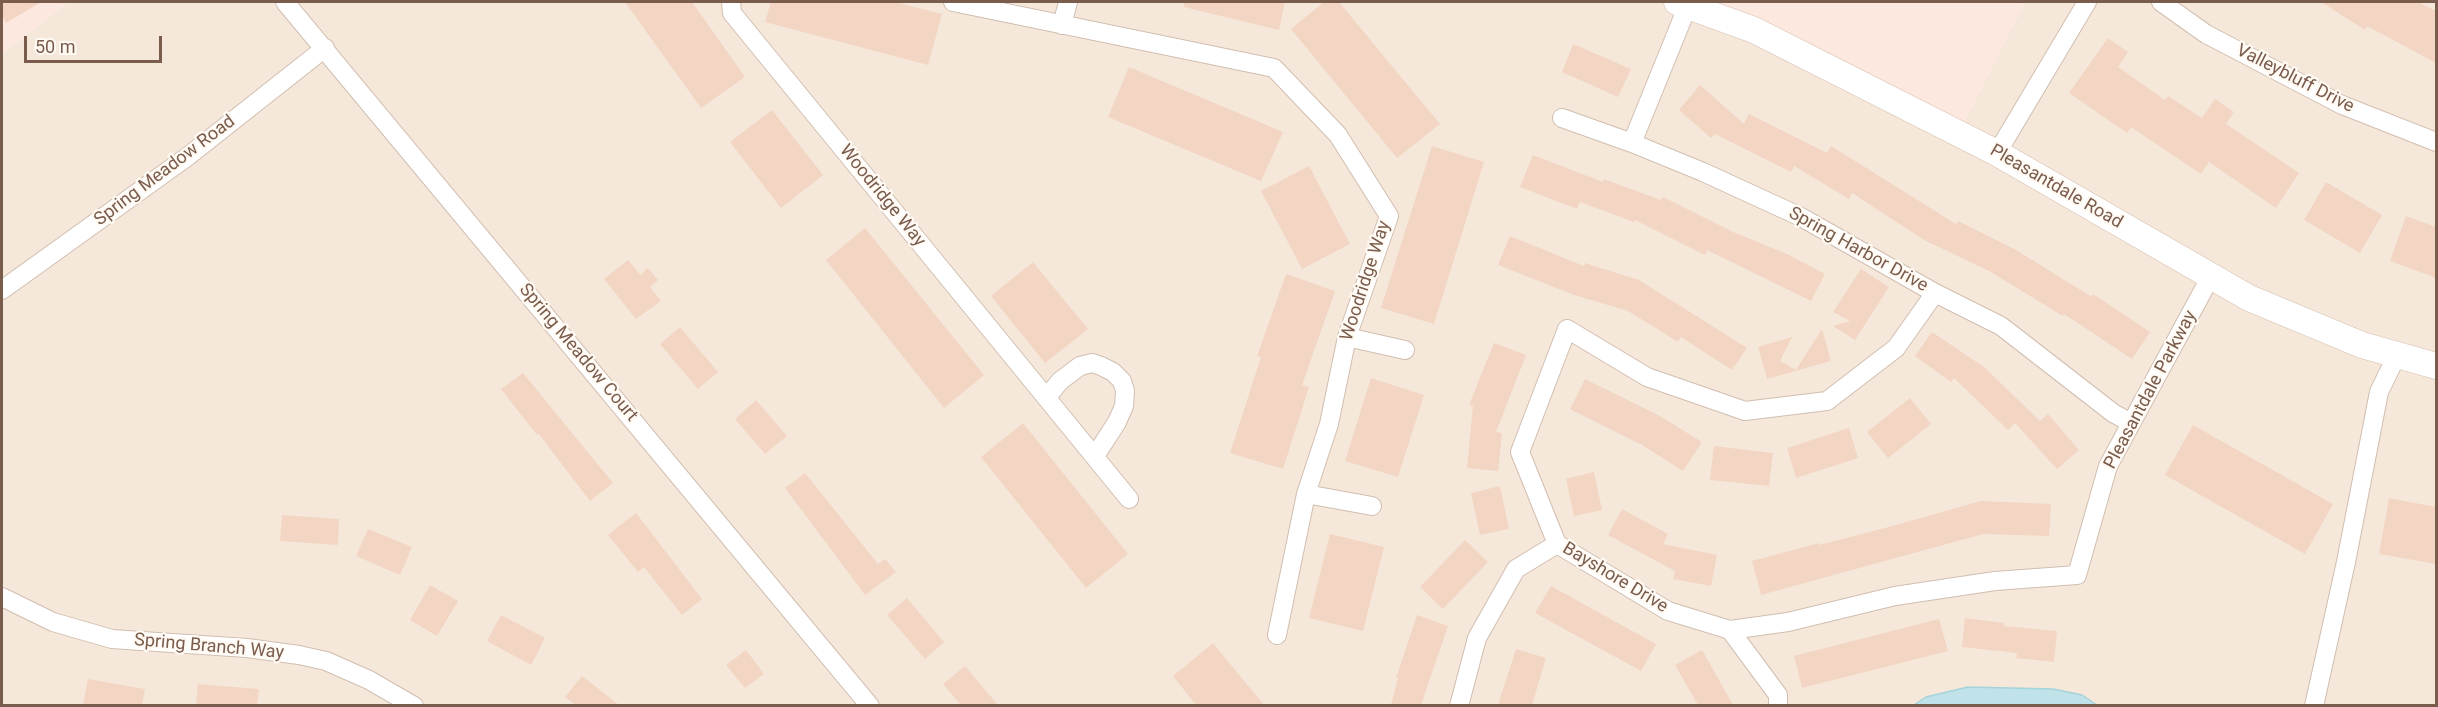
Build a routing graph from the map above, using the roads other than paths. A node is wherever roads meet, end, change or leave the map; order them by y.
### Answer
1 (285, 2) edge
2 (731, 2) edge
3 (953, 2) edge
4 (1068, 2) edge
5 (2087, 2) edge
6 (2161, 2) edge
7 (1683, 3) edge
8 (1062, 25) junction
9 (325, 48) junction
10 (1562, 118) dead end
11 (2436, 142) edge
12 (1632, 143) junction
13 (1997, 153) junction
14 (2211, 276) junction
15 (2, 290) edge
16 (1935, 293) junction
17 (1347, 337) junction
18 (1405, 350) dead end
19 (2397, 355) junction
20 (2436, 366) edge
21 (1047, 397) junction
22 (2131, 423) junction
23 (1095, 456) junction
24 (1306, 494) junction
25 (1129, 499) dead end
26 (1372, 506) dead end
27 (1557, 544) junction
28 (2077, 575) joint
29 (2, 597) edge
30 (1730, 630) junction
31 (1277, 635) dead end
32 (414, 705) edge
33 (870, 705) edge
34 (1458, 705) edge
35 (1778, 705) edge
36 (2314, 705) edge

1 - 9 street, Spring Meadow Court
2 - 21 street, Woodridge Way
3 - 8 street, Woodridge Way
4 - 8 street
5 - 13 street
6 - 11 street, Valleybluff Drive
7 - 12 street
7 - 13 main road, Pleasantdale Road
8 - 17 street, Woodridge Way
9 - 15 street, Spring Meadow Road
9 - 33 street, Spring Meadow Court
10 - 12 street, Spring Harbor Drive
12 - 16 street, Spring Harbor Drive
13 - 14 main road, Pleasantdale Road
14 - 19 main road, Pleasantdale Road
14 - 22 street, Pleasantdale Parkway
16 - 22 street, Spring Harbor Drive
16 - 27 street, Bayshore Drive
17 - 18 street
17 - 24 street, Woodridge Way
19 - 20 main road, Pleasantdale Road
19 - 36 street
21 - 23 street, Woodridge Way
21 - 23 street
22 - 28 street, Pleasantdale Parkway
23 - 25 street, Woodridge Way
24 - 26 street
24 - 31 street, Woodridge Way
27 - 30 street, Bayshore Drive
27 - 34 street
28 - 30 street, Bayshore Drive
29 - 32 street, Spring Branch Way
30 - 35 street

